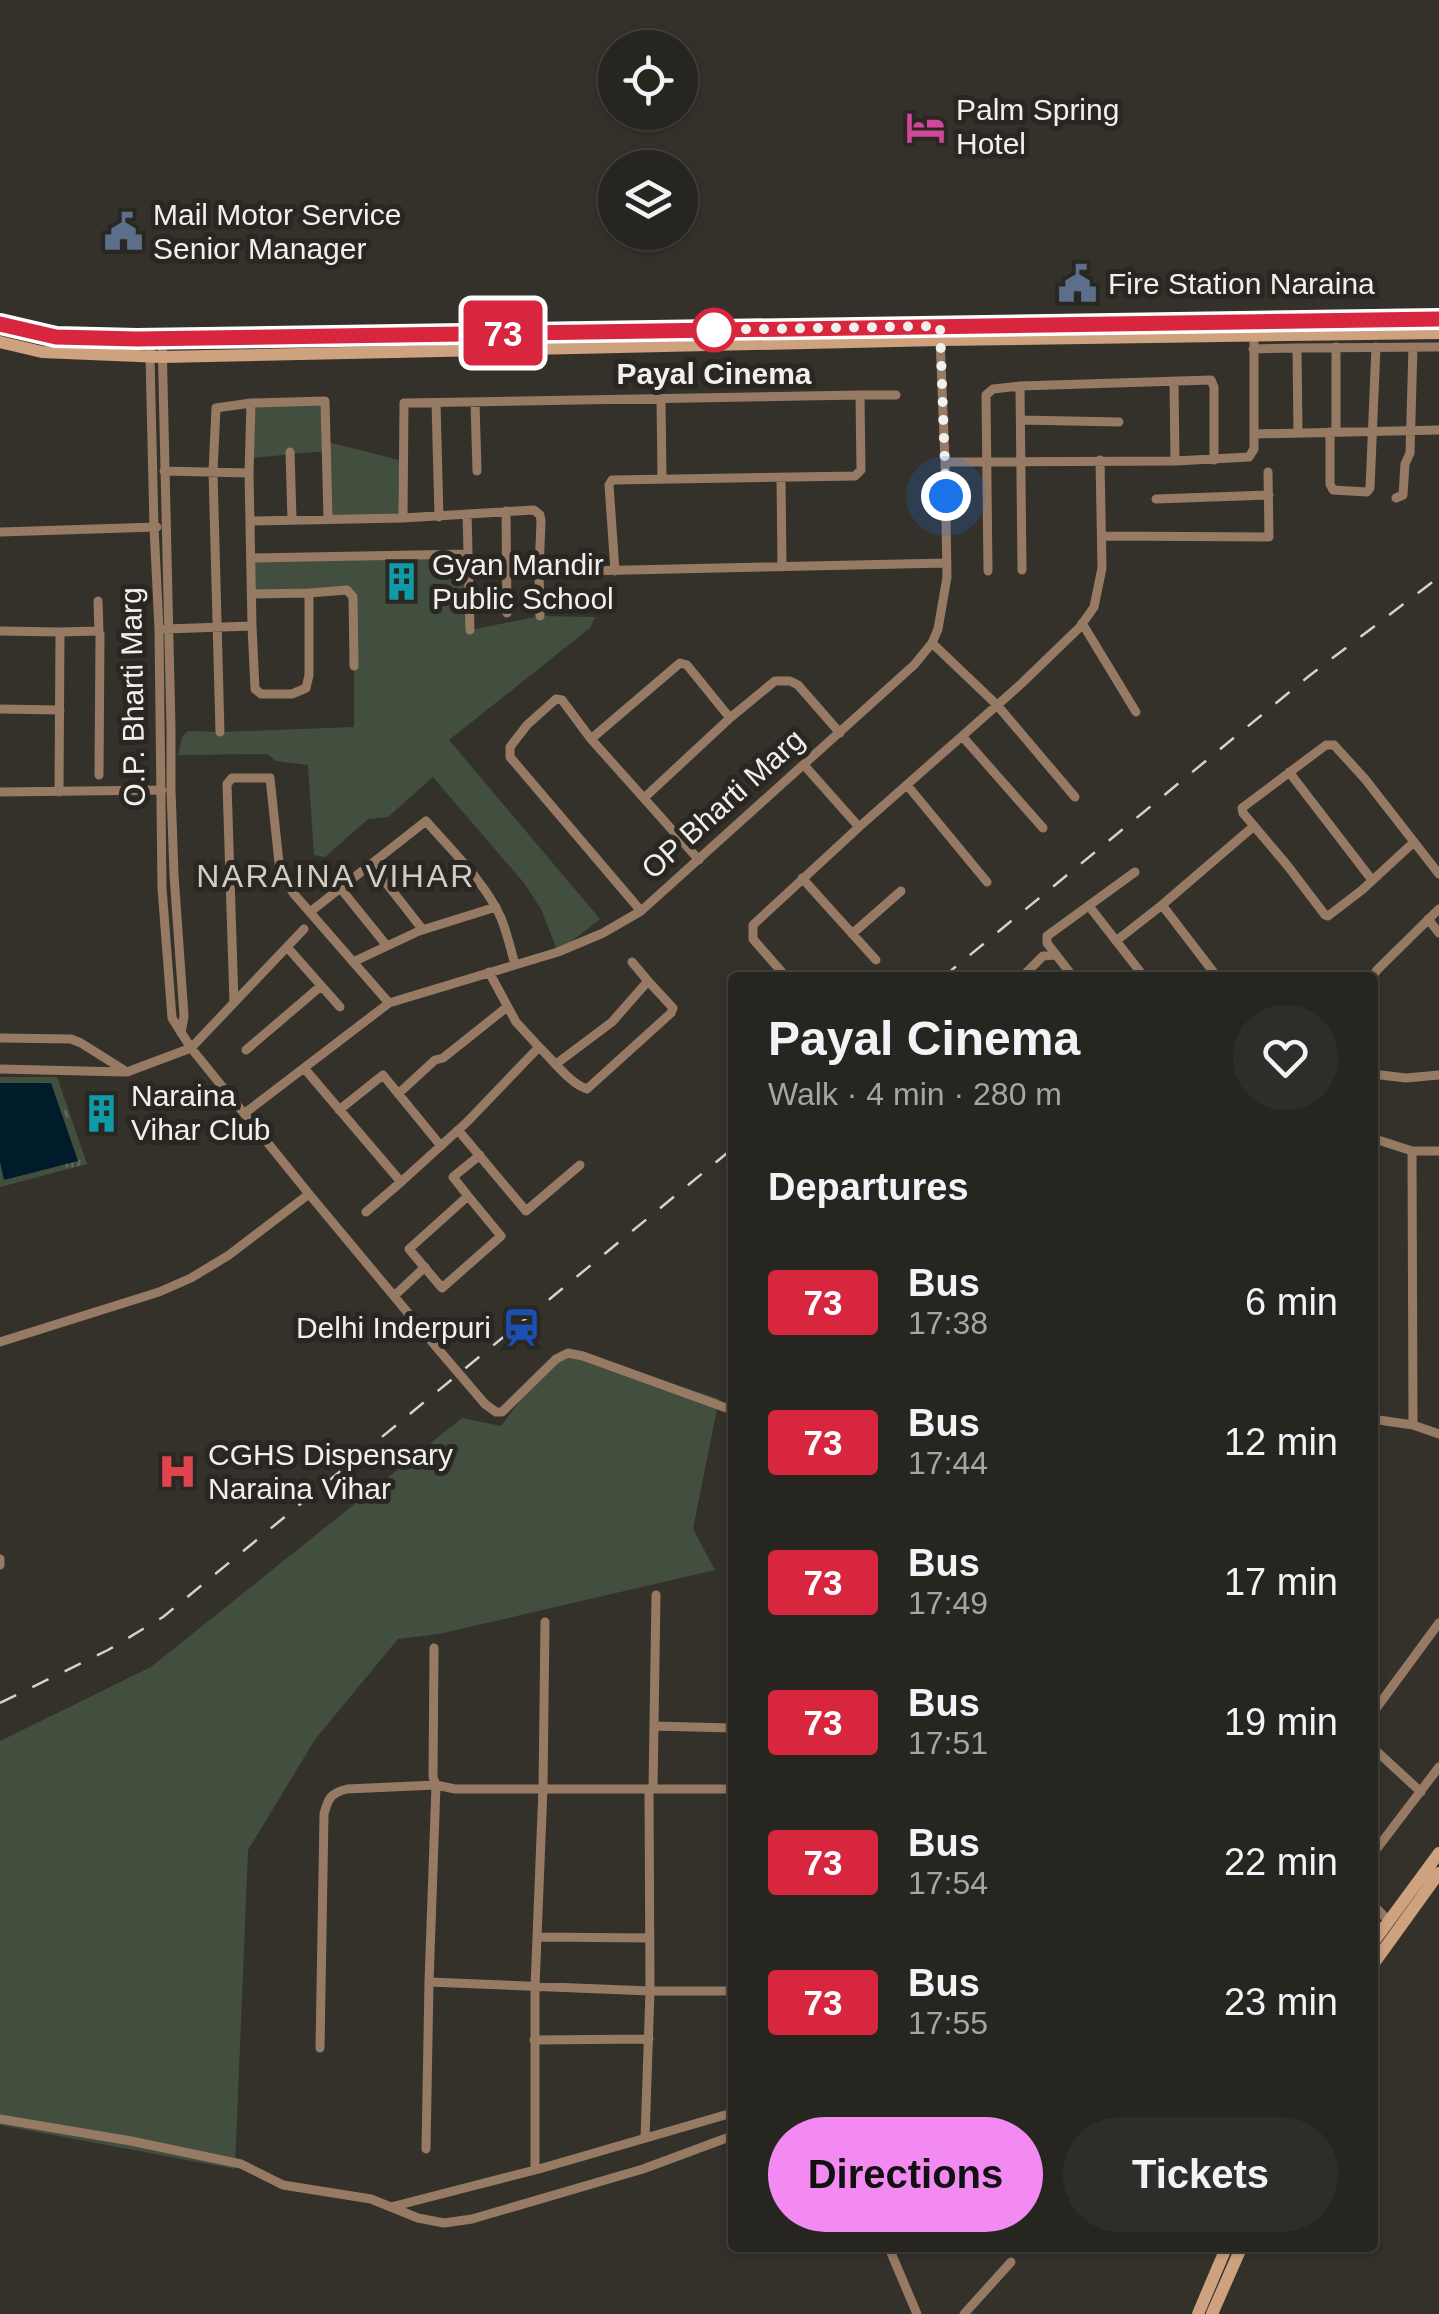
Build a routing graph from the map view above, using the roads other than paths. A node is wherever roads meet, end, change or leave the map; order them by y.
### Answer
1 (1439, 318) edge
2 (0, 324) edge
3 (940, 333) junction
4 (1439, 333) edge
5 (157, 338) junction
6 (0, 342) edge
7 (1254, 342) junction
8 (1376, 347) junction
9 (1413, 347) junction
10 (1439, 347) edge
11 (1297, 348) junction
12 (1336, 348) junction
13 (156, 357) junction
14 (1174, 382) junction
15 (1020, 386) junction
16 (860, 395) junction
17 (896, 395) dead end
18 (661, 399) junction
19 (475, 402) junction
20 (251, 403) junction
21 (436, 403) junction
22 (1021, 420) junction
23 (1120, 422) dead end
24 (1412, 430) junction
25 (1439, 430) edge
26 (1373, 431) junction
27 (1333, 432) junction
28 (1298, 433) junction
29 (1254, 434) junction
30 (290, 452) dead end
31 (1100, 460) junction
32 (1175, 460) junction
33 (1214, 460) junction
34 (946, 462) junction
35 (987, 462) junction
36 (1023, 462) junction
37 (476, 470) dead end
38 (164, 471) junction
39 (213, 472) junction
40 (250, 472) junction
41 (1268, 472) dead end
42 (781, 477) junction
43 (662, 478) junction
44 (1268, 495) junction
45 (1156, 498) dead end
46 (1396, 498) dead end
47 (506, 512) junction
48 (467, 514) junction
49 (440, 517) junction
50 (328, 518) junction
51 (403, 518) junction
52 (292, 519) junction
53 (251, 521) junction
54 (166, 526) junction
55 (154, 527) junction
56 (0, 532) edge
57 (1102, 536) junction
58 (468, 554) junction
59 (252, 558) junction
60 (947, 563) junction
61 (782, 567) junction
62 (1022, 570) dead end
63 (615, 571) junction
64 (988, 571) dead end
65 (539, 572) junction
66 (309, 592) junction
67 (252, 594) junction
68 (98, 601) dead end
69 (507, 614) dead end
70 (540, 616) dead end
71 (1082, 623) junction
72 (252, 626) junction
73 (218, 627) junction
74 (163, 629) junction
75 (470, 630) dead end
76 (0, 631) edge
77 (60, 632) junction
78 (99, 632) junction
79 (932, 642) junction
80 (354, 666) dead end
81 (997, 705) junction
82 (0, 709) edge
83 (60, 710) junction
84 (1136, 712) dead end
85 (730, 718) junction
86 (220, 732) dead end
87 (840, 733) junction
88 (962, 736) junction
89 (591, 739) junction
90 (804, 765) junction
91 (1289, 772) junction
92 (99, 775) dead end
93 (907, 785) junction
94 (165, 790) junction
95 (0, 792) edge
96 (59, 792) junction
97 (1076, 797) dead end
98 (644, 798) junction
99 (859, 826) junction
100 (1254, 826) junction
101 (1043, 828) dead end
102 (1414, 842) junction
103 (699, 860) junction
104 (372, 866) junction
105 (1134, 872) dead end
106 (1439, 874) edge
107 (802, 878) junction
108 (1372, 880) junction
109 (987, 882) dead end
110 (341, 889) junction
111 (901, 890) dead end
112 (1162, 905) junction
113 (1089, 906) junction
114 (496, 907) junction
115 (1439, 909) edge
116 (641, 911) junction
117 (310, 912) junction
118 (1428, 920) junction
119 (304, 929) dead end
120 (422, 930) junction
121 (1439, 933) edge
122 (852, 934) junction
123 (1116, 941) junction
124 (387, 946) junction
125 (287, 947) junction
126 (1056, 955) junction
127 (876, 960) dead end
128 (352, 962) junction
129 (632, 962) dead end
130 (515, 965) junction
131 (489, 972) junction
132 (782, 972) edge
133 (1027, 972) edge
134 (1069, 972) edge
135 (1140, 972) edge
136 (1213, 972) edge
137 (1375, 972) edge
138 (648, 981) junction
139 (321, 986) junction
140 (234, 1002) junction
141 (390, 1003) junction
142 (340, 1007) dead end
143 (507, 1007) junction
144 (0, 1038) edge
145 (539, 1046) junction
146 (191, 1048) junction
147 (246, 1050) dead end
148 (556, 1064) junction
149 (304, 1068) junction
150 (0, 1069) edge
151 (126, 1072) junction
152 (1378, 1075) edge
153 (1439, 1075) edge
154 (398, 1094) junction
155 (340, 1110) junction
156 (245, 1113) junction
157 (458, 1130) junction
158 (1378, 1140) edge
159 (441, 1146) junction
160 (1439, 1150) edge
161 (1412, 1151) junction
162 (480, 1156) junction
163 (580, 1165) dead end
164 (400, 1182) junction
165 (308, 1194) junction
166 (468, 1196) junction
167 (366, 1212) dead end
168 (425, 1268) junction
169 (394, 1296) junction
170 (0, 1342) edge
171 (728, 1409) edge
172 (1378, 1420) edge
173 (1413, 1425) junction
174 (1439, 1434) edge
175 (656, 1594) dead end
176 (546, 1622) dead end
177 (1439, 1623) edge
178 (434, 1648) dead end
179 (1378, 1706) edge
180 (654, 1726) junction
181 (728, 1728) edge
182 (1378, 1753) edge
183 (1439, 1767) edge
184 (436, 1785) junction
185 (543, 1788) junction
186 (651, 1789) junction
187 (728, 1789) edge
188 (1421, 1792) junction
189 (1378, 1847) edge
190 (1439, 1853) edge
191 (1439, 1873) edge
192 (1378, 1910) edge
193 (1389, 1920) junction
194 (1378, 1936) edge
195 (537, 1937) junction
196 (650, 1938) junction
197 (1378, 1958) edge
198 (429, 1982) junction
199 (534, 1987) junction
200 (650, 1991) junction
201 (728, 1991) edge
202 (649, 2039) junction
203 (534, 2040) junction
204 (320, 2048) dead end
205 (728, 2113) edge
206 (0, 2119) edge
207 (728, 2137) edge
208 (645, 2138) junction
209 (426, 2149) dead end
210 (536, 2168) junction
211 (390, 2207) junction
212 (892, 2252) edge
213 (1224, 2252) edge
214 (1240, 2252) edge
215 (1010, 2262) dead end
216 (917, 2314) edge
217 (964, 2314) edge
218 (1198, 2314) edge
219 (1212, 2314) edge

1 - 3 main road
2 - 5 main road
3 - 5 main road
3 - 7 main road
3 - 13 main road
3 - 34 street, OP Bharti Marg
4 - 7 main road
5 - 13 street
6 - 13 main road
7 - 11 street
7 - 29 street
8 - 9 street
8 - 12 street
8 - 26 street
9 - 10 street
9 - 24 street
11 - 12 street
11 - 28 street
12 - 27 street
13 - 38 street, O.P. Bharti Marg
13 - 55 street, O.P. Bharti Marg
14 - 15 street
14 - 32 street
14 - 33 street
15 - 22 street
15 - 35 street
16 - 17 street
16 - 18 street
16 - 42 street
18 - 19 street
18 - 43 street
19 - 21 street
19 - 37 street
20 - 39 street
20 - 40 street
20 - 50 street
21 - 49 street
21 - 51 street
22 - 23 street
22 - 36 street
24 - 25 street
24 - 26 street
24 - 46 street
26 - 27 street
26 - 27 street
27 - 28 street
28 - 29 street
29 - 33 street
30 - 52 street
31 - 32 street
31 - 36 street
31 - 57 street
32 - 33 street
34 - 35 street
34 - 60 street, OP Bharti Marg
35 - 36 street
35 - 64 street
36 - 62 street
38 - 39 street
38 - 54 street, O.P. Bharti Marg
39 - 40 street
39 - 73 street
40 - 53 street
41 - 44 street
42 - 43 street
42 - 61 street
43 - 63 street
44 - 45 street
44 - 57 street
47 - 48 street
47 - 65 street
47 - 69 street
48 - 49 street
48 - 58 street
49 - 51 street
50 - 51 street
50 - 52 street
52 - 53 street
53 - 59 street
54 - 55 street
54 - 74 street, O.P. Bharti Marg
55 - 56 street
55 - 74 street, O.P. Bharti Marg
57 - 71 street
58 - 59 street
58 - 75 street
59 - 67 street
60 - 61 street
60 - 79 street, OP Bharti Marg
61 - 63 street
63 - 65 street
65 - 70 street
66 - 67 street
66 - 72 street
66 - 80 street
67 - 72 street
68 - 78 street
71 - 81 street
71 - 84 street
72 - 73 street
73 - 74 street
73 - 86 street
74 - 94 street, O.P. Bharti Marg
76 - 77 street
77 - 78 street
77 - 83 street
78 - 92 street
79 - 81 street
79 - 87 street, OP Bharti Marg
81 - 88 street
81 - 97 street
82 - 83 street
83 - 96 street
85 - 87 street
85 - 89 street
85 - 98 street
87 - 90 street, OP Bharti Marg
88 - 93 street
88 - 101 street
89 - 98 street
89 - 116 street
90 - 99 street
90 - 103 street, OP Bharti Marg
91 - 100 street
91 - 102 street
91 - 108 street
93 - 99 street
93 - 109 street
94 - 96 street
94 - 146 street, O.P. Bharti Marg
95 - 96 street
98 - 103 street
99 - 107 street
100 - 108 street
100 - 112 street
102 - 106 street
102 - 108 street
103 - 116 street, OP Bharti Marg
104 - 110 street
104 - 114 street
104 - 120 street
105 - 113 street
107 - 122 street
107 - 132 street
110 - 117 street
110 - 124 street
111 - 122 street
112 - 123 street
112 - 136 street
113 - 123 street
113 - 126 street
114 - 120 street
114 - 130 street
115 - 118 street
116 - 130 street, OP Bharti Marg
117 - 128 street
117 - 140 street
118 - 121 street
118 - 137 street
119 - 125 street
120 - 124 street
122 - 127 street
123 - 135 street
124 - 128 street
125 - 139 street
125 - 140 street
126 - 133 street
126 - 134 street
128 - 141 street
129 - 138 street
130 - 131 street, OP Bharti Marg
131 - 141 street, OP Bharti Marg
131 - 143 street
138 - 148 street
138 - 148 street
139 - 142 street
139 - 147 street
140 - 146 street
141 - 149 street, OP Bharti Marg
143 - 145 street
143 - 154 street
144 - 151 street
145 - 148 street
145 - 157 street
146 - 151 street
146 - 156 street, O.P. Bharti Marg
149 - 155 street
149 - 156 street, OP Bharti Marg
150 - 151 street
152 - 153 street
154 - 155 street
154 - 159 street
155 - 164 street
156 - 165 street, O.P. Bharti Marg
157 - 159 street
157 - 162 street
158 - 161 street
159 - 164 street
160 - 161 street
161 - 173 street
162 - 163 street
162 - 166 street
164 - 167 street
165 - 169 street, O.P. Bharti Marg
165 - 170 street
166 - 168 street
166 - 168 street
168 - 169 street
169 - 171 street, O.P. Bharti Marg, bridge
172 - 173 street
173 - 174 street
175 - 180 street
176 - 185 street
177 - 179 street
178 - 184 street
180 - 181 street
180 - 186 street
182 - 188 street
183 - 188 street
184 - 185 street
184 - 198 street
184 - 204 street
185 - 186 street
185 - 195 street
186 - 187 street
186 - 196 street
188 - 189 street
190 - 193 main road
191 - 197 main road
192 - 193 street
193 - 194 main road
195 - 196 street
195 - 199 street
196 - 200 street
198 - 199 street
198 - 209 street
199 - 200 street
199 - 203 street
200 - 201 street
200 - 202 street
202 - 203 street
202 - 208 street
203 - 210 street
205 - 208 street
206 - 211 street
207 - 211 street
208 - 210 street
210 - 211 street
212 - 216 street
213 - 218 main road
214 - 219 main road
215 - 217 street

